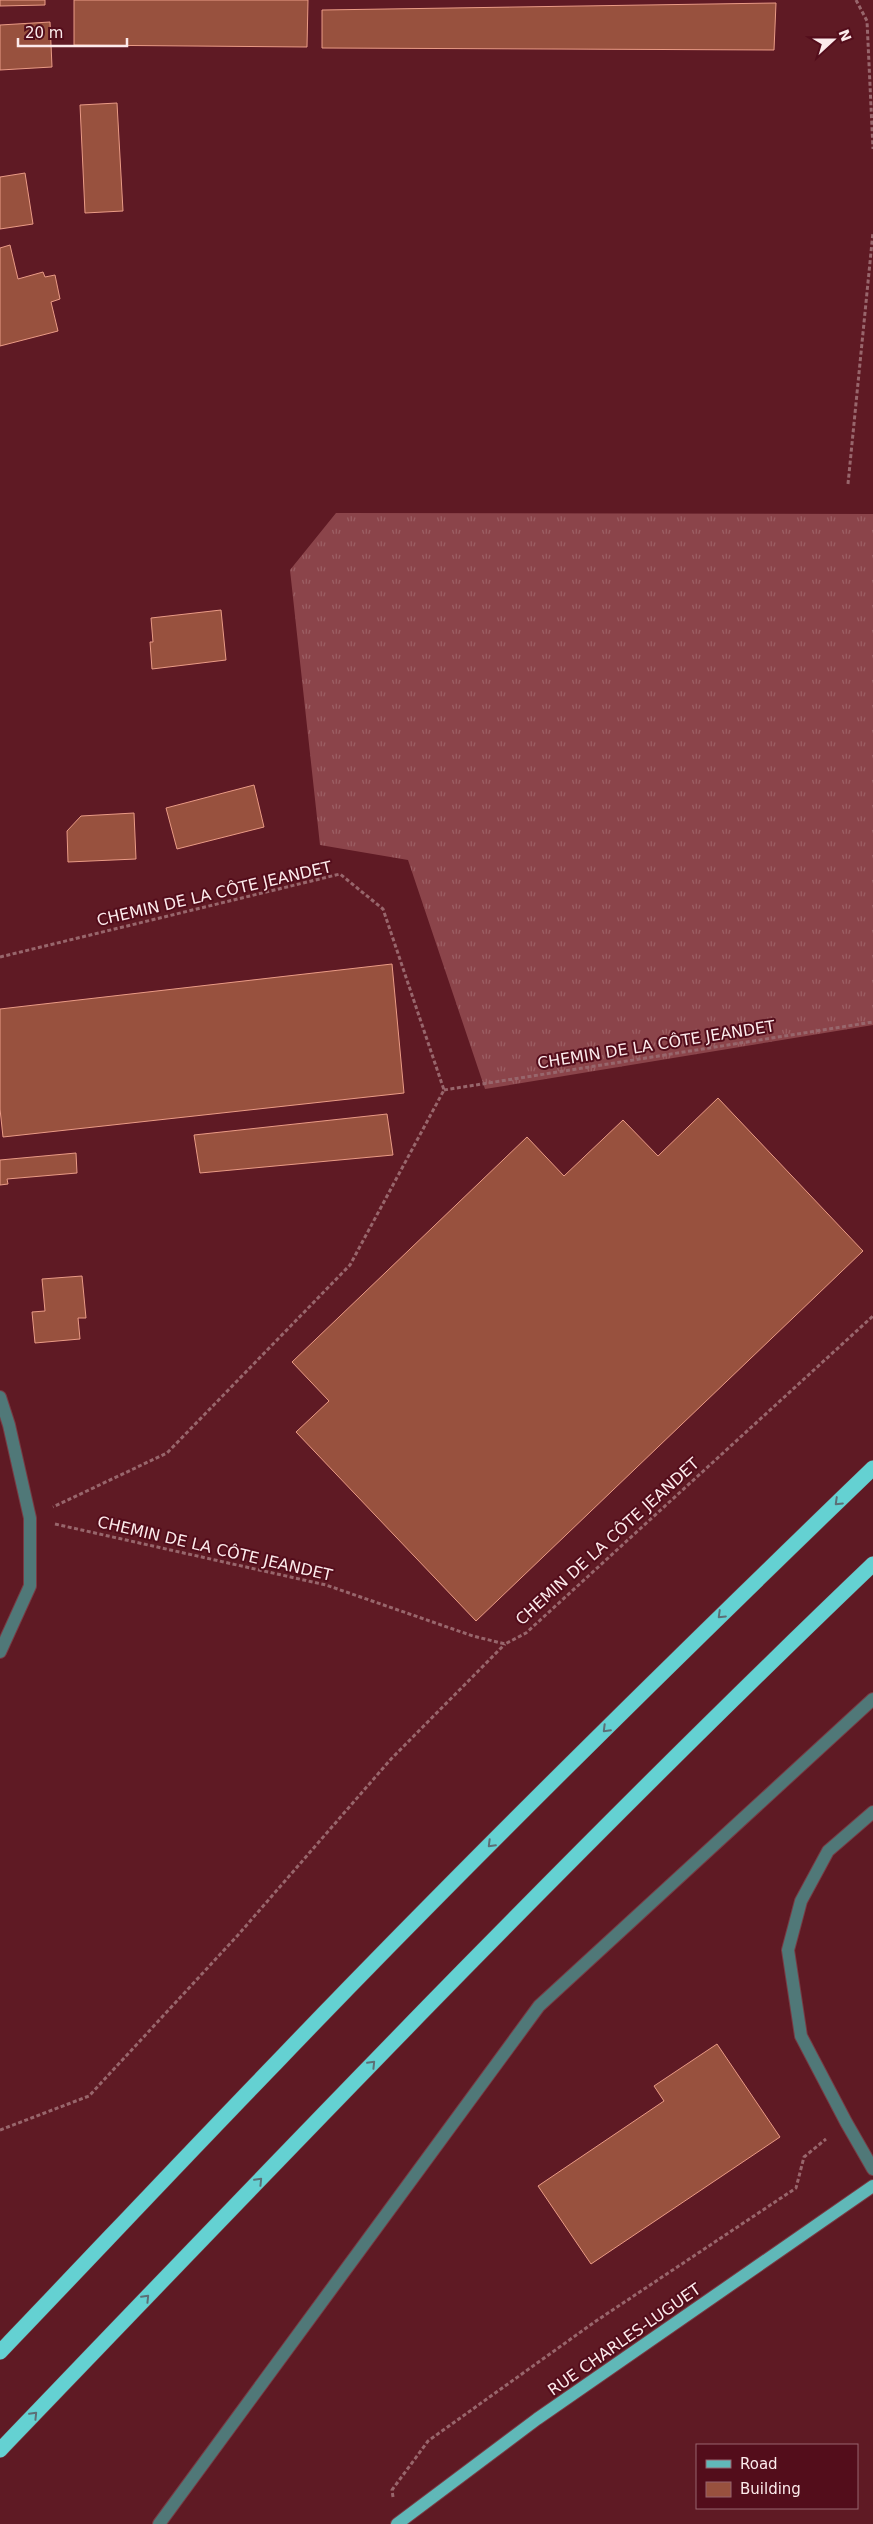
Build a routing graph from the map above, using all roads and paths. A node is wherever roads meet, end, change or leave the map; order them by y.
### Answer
1 (856, 0) edge
2 (873, 149) edge
3 (873, 232) edge
4 (848, 484) dead end
5 (0, 957) edge
6 (873, 1022) edge
7 (444, 1090) junction
8 (873, 1316) edge
9 (0, 1397) edge
10 (873, 1468) edge
11 (30, 1518) junction
12 (873, 1564) edge
13 (505, 1644) junction
14 (0, 1652) edge
15 (873, 1699) edge
16 (873, 1812) edge
17 (846, 2122) junction
18 (0, 2130) edge
19 (873, 2169) edge
20 (873, 2186) edge
21 (0, 2352) edge
22 (0, 2450) edge
23 (393, 2498) dead end
24 (159, 2524) edge
25 (397, 2524) edge

1 - 2 path
3 - 4 path
5 - 7 path, CHEMIN DE LA CÔTE JEANDET
6 - 7 path, CHEMIN DE LA CÔTE JEANDET
7 - 11 path, CHEMIN DE LA CÔTE JEANDET
8 - 13 path, CHEMIN DE LA CÔTE JEANDET
9 - 11 street
10 -> 21 highway
11 - 13 path, CHEMIN DE LA CÔTE JEANDET
11 - 14 street
22 -> 12 highway
13 - 18 path
15 - 24 street
16 - 17 street
17 - 19 street
17 - 23 path
20 - 25 main road, RUE CHARLES-LUGUET

